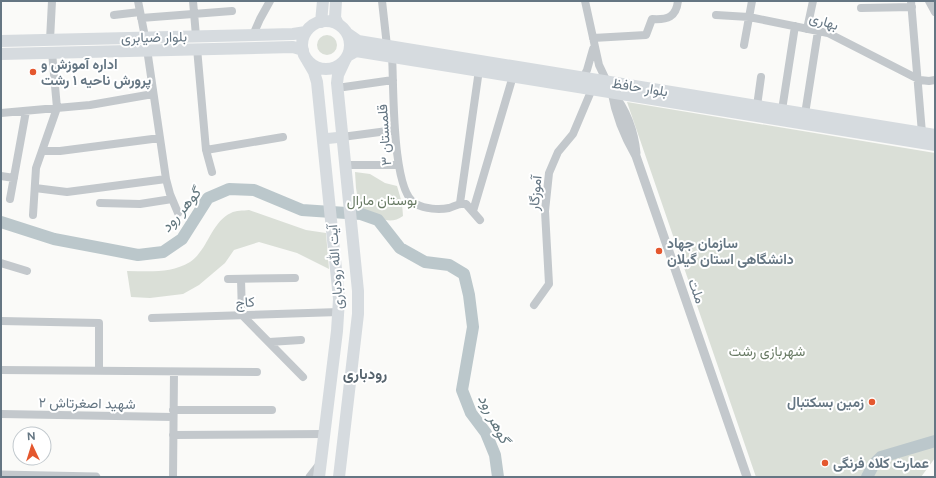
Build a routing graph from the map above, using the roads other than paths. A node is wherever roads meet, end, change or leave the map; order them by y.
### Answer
1 (52, 1) edge
2 (138, 1) edge
3 (193, 1) edge
4 (270, 1) edge
5 (323, 1) edge
6 (336, 1) edge
7 (382, 1) edge
8 (585, 1) edge
9 (678, 1) edge
10 (752, 1) edge
11 (813, 1) edge
12 (929, 1) edge
13 (911, 4) edge
14 (861, 8) dead end
15 (232, 10) dead end
16 (935, 12) edge
17 (194, 14) junction
18 (114, 15) dead end
19 (140, 15) junction
20 (716, 15) dead end
21 (749, 17) junction
22 (321, 22) junction
23 (338, 24) junction
24 (795, 26) junction
25 (807, 29) junction
26 (818, 31) junction
27 (306, 32) junction
28 (348, 34) junction
29 (253, 35) junction
30 (50, 40) junction
31 (593, 40) junction
32 (1, 41) edge
33 (196, 42) junction
34 (146, 43) junction
35 (744, 45) dead end
36 (390, 51) junction
37 (52, 52) junction
38 (1, 54) edge
39 (305, 55) junction
40 (347, 57) junction
41 (479, 70) junction
42 (513, 76) junction
43 (761, 77) dead end
44 (583, 78) junction
45 (917, 78) junction
46 (394, 80) junction
47 (935, 80) edge
48 (609, 87) junction
49 (337, 88) junction
50 (592, 89) junction
51 (153, 94) junction
52 (757, 106) junction
53 (58, 108) junction
54 (742, 109) junction
55 (782, 110) junction
56 (26, 111) junction
57 (1, 113) edge
58 (805, 114) junction
59 (396, 130) junction
60 (935, 135) edge
61 (342, 136) junction
62 (283, 137) dead end
63 (160, 138) junction
64 (922, 138) junction
65 (323, 139) junction
66 (935, 145) edge
67 (206, 150) junction
68 (42, 151) junction
69 (350, 165) dead end
70 (397, 165) junction
71 (212, 172) dead end
72 (1, 176) edge
73 (14, 178) junction
74 (166, 179) junction
75 (35, 188) junction
76 (10, 199) dead end
77 (172, 199) junction
78 (100, 203) dead end
79 (460, 203) junction
80 (473, 211) junction
81 (178, 213) dead end
82 (33, 215) dead end
83 (480, 220) dead end
84 (1, 263) edge
85 (27, 271) dead end
86 (295, 278) dead end
87 (228, 279) dead end
88 (241, 279) junction
89 (534, 305) dead end
90 (339, 312) junction
91 (242, 315) junction
92 (152, 318) dead end
93 (1, 321) edge
94 (300, 340) dead end
95 (269, 342) junction
96 (1, 370) edge
97 (99, 371) junction
98 (174, 372) junction
99 (257, 372) dead end
100 (303, 377) dead end
101 (272, 410) dead end
102 (1, 414) edge
103 (173, 414) junction
104 (324, 434) junction
105 (173, 435) junction
106 (321, 463) junction
107 (1, 475) edge
108 (96, 477) edge
109 (173, 477) edge
110 (310, 477) edge
111 (319, 477) edge
112 (339, 477) edge
113 (747, 477) edge

1 - 30 street
2 - 19 street
3 - 17 street
4 - 29 street
5 - 22 main road
6 - 23 main road
7 - 36 street, قلمستان ۳
8 - 31 street
9 - 31 street
10 - 21 street
11 - 25 street
12 - 16 street
13 - 14 street
13 - 45 street
15 - 17 street
17 - 19 street
17 - 33 street
18 - 19 street
19 - 34 street
20 - 21 street, بهاری
21 - 24 street, بهاری
21 - 35 street
22 - 23 main road
22 - 27 main road
23 - 28 main road
24 - 25 street, بهاری
24 - 55 street
25 - 26 street, بهاری
26 - 45 street, بهاری
26 - 58 street
27 - 29 main road, بلوار ضیابری
27 - 39 main road
28 - 36 main road, بلوار حافظ
28 - 40 main road
29 - 33 main road, بلوار ضیابری
30 - 32 main road, بلوار ضیابری
30 - 34 main road, بلوار ضیابری
31 - 44 street
31 - 48 street
33 - 34 main road, بلوار ضیابری
33 - 39 main road, بلوار ضیابری
33 - 67 street
34 - 37 main road, بلوار ضیابری
34 - 51 street
36 - 40 main road, بلوار حافظ
36 - 41 main road, بلوار حافظ
36 - 44 main road, بلوار حافظ
36 - 46 street, قلمستان ۳
37 - 38 main road, بلوار ضیابری
37 - 53 street
39 - 40 main road
39 - 65 main road, آیت الله رودباری
40 - 49 main road, آیت الله رودباری
41 - 42 main road, بلوار حافظ
41 - 79 street
42 - 50 main road, بلوار حافظ
42 - 80 street
43 - 52 street
44 - 48 main road, بلوار حافظ
45 - 47 street
45 - 64 street
46 - 49 street
46 - 59 street, قلمستان ۳
48 - 50 main road, بلوار حافظ
48 - 54 main road, بلوار حافظ
48 - 113 street, ملت
49 - 61 main road, آیت الله رودباری
50 - 89 street, آموزگار
51 - 53 street
51 - 63 street
52 - 54 main road, بلوار حافظ
52 - 55 main road, بلوار حافظ
53 - 56 street
53 - 68 street
54 - 64 main road, بلوار حافظ
55 - 58 main road, بلوار حافظ
56 - 57 street
56 - 73 street
58 - 64 main road, بلوار حافظ
59 - 61 street
59 - 70 street, قلمستان ۳
60 - 64 main road, بلوار حافظ
61 - 65 main road
61 - 112 main road, آیت الله رودباری
62 - 67 street
63 - 68 street
63 - 74 street
64 - 66 main road, بلوار حافظ
65 - 90 main road, آیت الله رودباری
67 - 71 street
68 - 75 street
69 - 70 street
70 - 79 street, قلمستان ۳
72 - 73 street
73 - 76 street
74 - 75 street
74 - 77 street
75 - 82 street
77 - 78 street
77 - 81 street
79 - 80 street
80 - 83 street
84 - 85 street
86 - 88 street
87 - 88 street
88 - 91 street
90 - 91 street, کاج
90 - 104 main road, آیت الله رودباری
91 - 92 street, کاج
91 - 95 street
93 - 97 street
94 - 95 street
95 - 100 street
96 - 97 street
97 - 98 street
98 - 99 street
98 - 103 street
101 - 103 street, شهید اصغرتاش ۲
102 - 103 street, شهید اصغرتاش ۲
103 - 105 street
104 - 105 street
104 - 106 main road, آیت الله رودباری
105 - 109 street
106 - 110 street
106 - 111 main road, آیت الله رودباری
107 - 108 street

